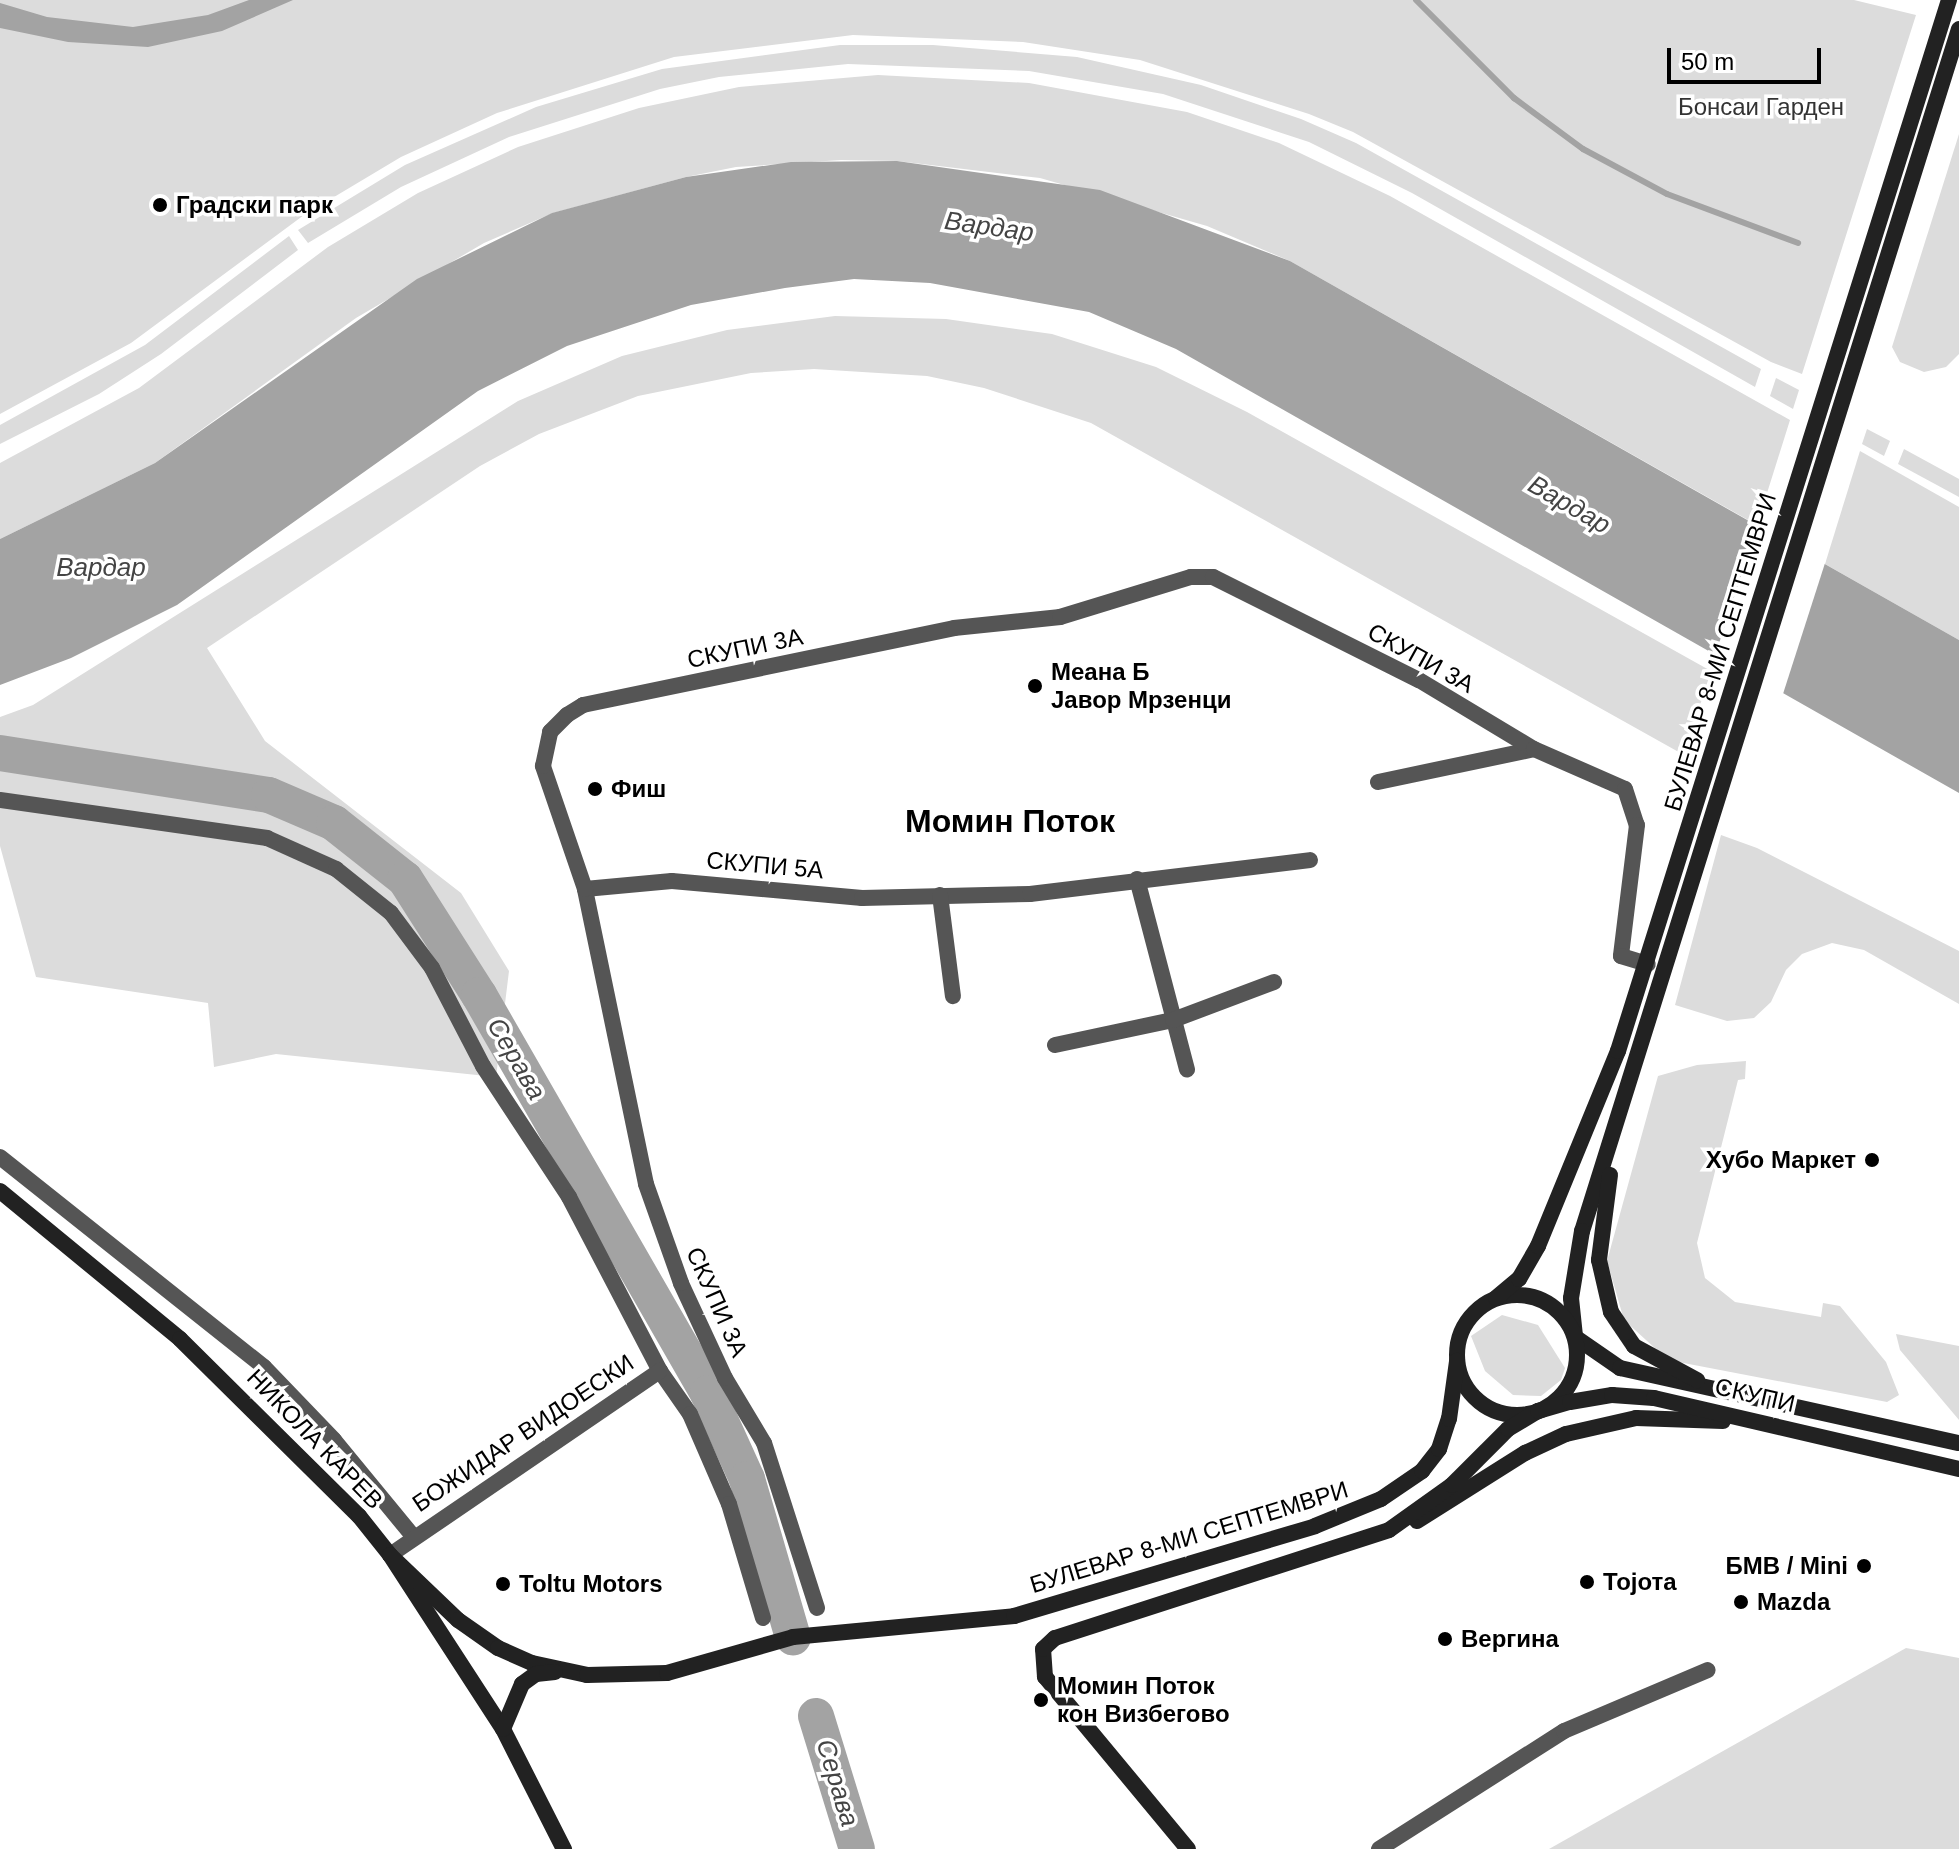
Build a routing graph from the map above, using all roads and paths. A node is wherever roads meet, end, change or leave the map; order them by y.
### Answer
1 (1949, 0) edge
2 (1959, 29) edge
3 (1534, 749) junction
4 (1378, 782) dead end
5 (0, 800) edge
6 (1310, 860) dead end
7 (1137, 879) junction
8 (585, 889) junction
9 (940, 895) junction
10 (1648, 964) junction
11 (1274, 982) dead end
12 (953, 996) dead end
13 (1173, 1020) junction
14 (1055, 1045) dead end
15 (1187, 1070) dead end
16 (1614, 1141) junction
17 (0, 1157) edge
18 (0, 1191) edge
19 (1496, 1298) junction
20 (1575, 1337) junction
21 (1457, 1361) junction
22 (660, 1371) junction
23 (1736, 1395) junction
24 (1538, 1411) junction
25 (1789, 1427) junction
26 (1959, 1443) edge
27 (1959, 1469) edge
28 (1389, 1530) junction
29 (412, 1535) junction
30 (390, 1555) junction
31 (817, 1608) dead end
32 (763, 1618) dead end
33 (1708, 1670) dead end
34 (565, 1672) junction
35 (503, 1729) junction
36 (564, 1849) edge
37 (1188, 1849) edge
38 (1379, 1849) edge

1 - 10 street, БУЛЕВАР 8-МИ СЕПТЕМВРИ
2 - 16 street, БУЛЕВАР 8-МИ СЕПТЕМВРИ
3 - 4 street
3 - 8 street, СКУПИ 3А
3 - 10 street, СКУПИ 3А
5 - 22 street, БОЖИДАР ВИДОЕСКИ
6 - 7 street, СКУПИ 5А
7 - 9 street, СКУПИ 5А
7 - 13 street
8 - 9 street, СКУПИ 5А
8 - 31 street, СКУПИ 3А
9 - 12 street
10 - 19 street, БУЛЕВАР 8-МИ СЕПТЕМВРИ
11 - 13 street
13 - 14 street
13 - 15 street
16 - 20 street, БУЛЕВАР 8-МИ СЕПТЕМВРИ
16 - 23 street
17 - 29 street
18 - 30 street, НИКОЛА КАРЕВ
19 - 20 street
19 - 21 street
20 - 23 street, СКУПИ
20 - 24 street
21 - 24 street
21 - 34 street, БУЛЕВАР 8-МИ СЕПТЕМВРИ
22 - 29 street, БОЖИДАР ВИДОЕСКИ
22 - 32 street, БОЖИДАР ВИДОЕСКИ
23 - 26 street, СКУПИ
24 - 25 street, СКУПИ
24 - 28 street
25 - 27 street, СКУПИ
25 - 28 street
28 - 37 street
29 - 30 street, БОЖИДАР ВИДОЕСКИ
30 - 34 street
30 - 35 street, НИКОЛА КАРЕВ
33 - 38 street
34 - 35 street
35 - 36 street, НИКОЛА КАРЕВ

